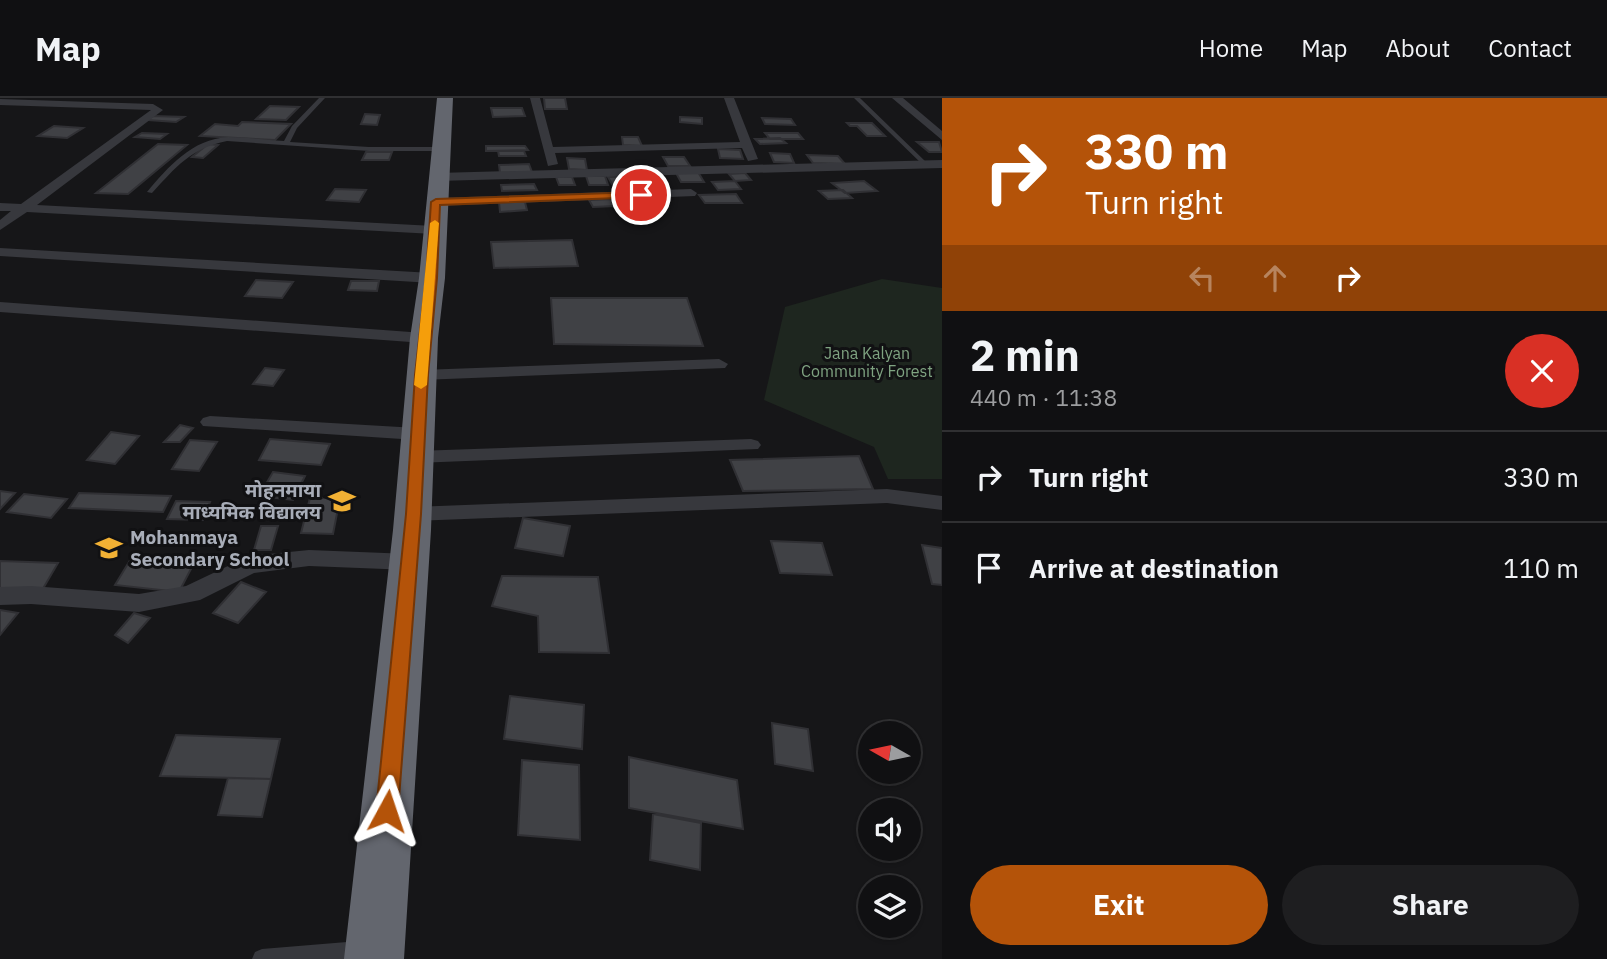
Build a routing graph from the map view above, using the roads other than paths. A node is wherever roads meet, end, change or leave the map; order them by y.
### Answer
1 (322, 98) edge
2 (445, 98) edge
3 (535, 98) edge
4 (729, 98) edge
5 (857, 98) edge
6 (897, 98) edge
7 (0, 102) edge
8 (942, 137) edge
9 (286, 144) junction
10 (748, 145) junction
11 (549, 150) junction
12 (925, 164) junction
13 (942, 164) edge
14 (755, 169) junction
15 (554, 174) junction
16 (437, 190) junction
17 (150, 192) dead end
18 (691, 193) dead end
19 (0, 207) edge
20 (25, 208) junction
21 (0, 226) edge
22 (0, 252) edge
23 (432, 278) junction
24 (0, 307) edge
25 (423, 356) junction
26 (719, 364) dead end
27 (210, 422) dead end
28 (751, 445) dead end
29 (417, 446) junction
30 (942, 503) edge
31 (414, 514) junction
32 (410, 562) junction
33 (0, 596) edge
34 (374, 954) edge
35 (262, 959) edge

1 - 9 lane
2 - 16 highway
3 - 11 street
4 - 10 street
5 - 12 lane
6 - 8 street
7 - 20 street
9 - 16 lane
9 - 17 lane
10 - 11 street
10 - 14 street
11 - 15 street
12 - 13 street
12 - 14 street
14 - 15 street
15 - 16 street
16 - 18 street
16 - 20 street
16 - 23 highway
19 - 20 street
20 - 21 street
22 - 23 street
23 - 25 highway
24 - 25 street
25 - 26 street
25 - 29 highway
27 - 29 street
28 - 29 street
29 - 31 highway
30 - 31 street
31 - 32 highway
32 - 33 street
32 - 34 highway
34 - 35 lane

